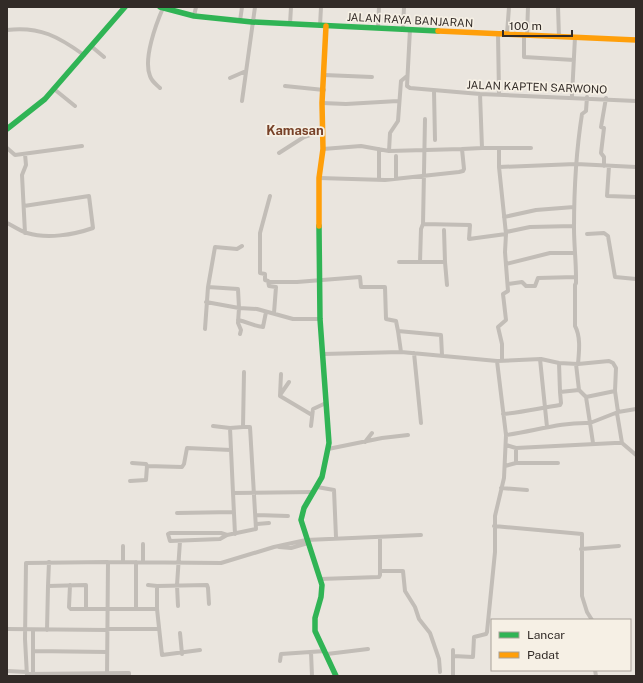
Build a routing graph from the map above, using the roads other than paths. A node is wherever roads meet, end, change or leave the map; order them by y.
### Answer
1 (125, 7) edge
2 (196, 7) edge
3 (242, 7) edge
4 (255, 7) edge
5 (291, 7) edge
6 (322, 7) edge
7 (379, 7) edge
8 (404, 7) edge
9 (509, 7) edge
10 (528, 7) edge
11 (558, 7) edge
12 (161, 8) edge
13 (194, 16) junction
14 (240, 21) junction
15 (252, 22) junction
16 (290, 24) junction
17 (323, 26) junction
18 (378, 28) junction
19 (407, 29) junction
20 (7, 30) edge
21 (498, 34) junction
22 (507, 34) junction
23 (526, 35) junction
24 (559, 37) junction
25 (575, 38) junction
26 (636, 40) edge
27 (91, 46) junction
28 (84, 55) junction
29 (104, 57) dead end
30 (574, 60) junction
31 (246, 71) junction
32 (324, 75) junction
33 (405, 76) junction
34 (372, 77) dead end
35 (230, 78) dead end
36 (285, 86) dead end
37 (160, 88) dead end
38 (54, 89) junction
39 (324, 90) junction
40 (436, 91) junction
41 (480, 94) junction
42 (499, 94) junction
43 (572, 96) junction
44 (586, 97) junction
45 (606, 98) junction
46 (242, 101) dead end
47 (398, 101) junction
48 (636, 101) edge
49 (322, 103) junction
50 (76, 106) dead end
51 (425, 119) dead end
52 (7, 129) edge
53 (323, 131) junction
54 (435, 140) dead end
55 (82, 146) dead end
56 (8, 148) edge
57 (482, 148) junction
58 (499, 148) junction
59 (531, 148) dead end
60 (323, 149) junction
61 (379, 149) junction
62 (424, 149) junction
63 (462, 149) junction
64 (389, 151) junction
65 (279, 153) dead end
66 (25, 154) junction
67 (396, 156) dead end
68 (576, 164) junction
69 (607, 166) junction
70 (636, 167) edge
71 (499, 168) junction
72 (423, 177) junction
73 (319, 178) junction
74 (379, 179) junction
75 (396, 179) junction
76 (270, 196) dead end
77 (636, 197) edge
78 (24, 206) junction
79 (574, 207) junction
80 (504, 217) junction
81 (7, 223) edge
82 (423, 224) junction
83 (574, 226) junction
84 (444, 230) dead end
85 (25, 232) junction
86 (506, 233) junction
87 (587, 234) dead end
88 (242, 246) dead end
89 (574, 253) junction
90 (399, 262) dead end
91 (420, 262) junction
92 (445, 262) junction
93 (506, 264) junction
94 (576, 277) junction
95 (321, 279) junction
96 (636, 279) edge
97 (268, 282) junction
98 (508, 284) junction
99 (447, 285) dead end
100 (208, 286) junction
101 (206, 302) junction
102 (239, 308) junction
103 (266, 312) junction
104 (274, 314) junction
105 (320, 319) junction
106 (238, 320) junction
107 (205, 330) dead end
108 (398, 331) junction
109 (240, 334) dead end
110 (400, 352) junction
111 (414, 353) junction
112 (323, 354) junction
113 (442, 355) junction
114 (540, 359) junction
115 (500, 361) junction
116 (559, 363) junction
117 (577, 364) junction
118 (244, 372) dead end
119 (281, 374) dead end
120 (289, 382) dead end
121 (579, 390) junction
122 (615, 391) junction
123 (560, 392) junction
124 (280, 396) junction
125 (586, 397) junction
126 (326, 403) junction
127 (545, 407) junction
128 (636, 409) edge
129 (617, 413) junction
130 (503, 414) junction
131 (312, 415) junction
132 (421, 423) dead end
133 (590, 423) junction
134 (213, 426) dead end
135 (311, 426) dead end
136 (243, 427) junction
137 (547, 427) junction
138 (230, 428) junction
139 (372, 433) dead end
140 (506, 435) junction
141 (408, 436) dead end
142 (365, 442) junction
143 (593, 443) junction
144 (622, 443) junction
145 (506, 445) junction
146 (516, 448) junction
147 (328, 449) junction
148 (231, 450) junction
149 (636, 455) edge
150 (132, 463) dead end
151 (516, 463) junction
152 (558, 463) dead end
153 (147, 466) junction
154 (505, 466) junction
155 (130, 481) dead end
156 (501, 488) junction
157 (316, 490) junction
158 (527, 490) dead end
159 (254, 492) junction
160 (234, 493) junction
161 (234, 512) junction
162 (177, 513) dead end
163 (256, 515) junction
164 (288, 516) dead end
165 (269, 523) dead end
166 (257, 524) junction
167 (494, 526) junction
168 (235, 534) junction
169 (227, 535) junction
170 (421, 535) dead end
171 (380, 536) junction
172 (336, 537) junction
173 (180, 541) junction
174 (302, 543) junction
175 (143, 544) dead end
176 (123, 546) dead end
177 (619, 546) dead end
178 (581, 549) junction
179 (49, 562) junction
180 (108, 562) junction
181 (123, 562) junction
182 (136, 562) junction
183 (143, 562) junction
184 (179, 562) junction
185 (380, 571) junction
186 (320, 579) junction
187 (70, 585) junction
188 (148, 585) dead end
189 (177, 585) junction
190 (48, 586) junction
191 (157, 586) junction
192 (209, 604) dead end
193 (178, 606) dead end
194 (136, 608) junction
195 (86, 609) junction
196 (108, 609) junction
197 (157, 609) junction
198 (591, 619) edge
199 (158, 629) junction
200 (7, 630) edge
201 (26, 630) junction
202 (33, 630) junction
203 (47, 630) junction
204 (108, 630) junction
205 (180, 633) dead end
206 (368, 649) dead end
207 (200, 650) dead end
208 (453, 650) dead end
209 (33, 651) junction
210 (107, 652) junction
211 (312, 652) junction
212 (324, 652) junction
213 (182, 654) junction
214 (453, 656) junction
215 (280, 661) dead end
216 (7, 671) edge
217 (440, 672) dead end
218 (27, 674) edge
219 (35, 674) edge
220 (107, 674) edge
221 (129, 676) edge
222 (312, 676) edge
223 (336, 676) edge
224 (453, 676) edge

1 - 27 street
2 - 13 street
3 - 14 street
4 - 15 street
5 - 16 street
6 - 17 street
7 - 18 street
8 - 19 street
9 - 22 street
10 - 23 street
11 - 24 street
12 - 13 street, JALAN RAYA BANJARAN
12 - 37 street
13 - 14 street, JALAN RAYA BANJARAN
14 - 15 street, JALAN RAYA BANJARAN
15 - 16 street, JALAN RAYA BANJARAN
15 - 31 street
16 - 17 street, JALAN RAYA BANJARAN
17 - 18 street, JALAN RAYA BANJARAN
17 - 32 street
18 - 19 street, JALAN RAYA BANJARAN
19 - 21 street, JALAN RAYA BANJARAN
19 - 33 street
20 - 28 street
21 - 22 street, JALAN RAYA BANJARAN
21 - 42 street
22 - 23 street, JALAN RAYA BANJARAN
23 - 24 street, JALAN RAYA BANJARAN
23 - 30 street
24 - 25 street, JALAN RAYA BANJARAN
25 - 26 street, JALAN RAYA BANJARAN
25 - 30 street
27 - 28 street
27 - 29 street
28 - 38 street
30 - 43 street
31 - 35 street
31 - 46 street
32 - 34 street
32 - 39 street
33 - 40 street, JALAN KAPTEN SARWONO
33 - 47 street
36 - 39 street
38 - 50 street
38 - 52 street
39 - 49 street
40 - 41 street, JALAN KAPTEN SARWONO
40 - 54 street
41 - 42 street, JALAN KAPTEN SARWONO
41 - 57 street
42 - 43 street, JALAN KAPTEN SARWONO
43 - 44 street, JALAN KAPTEN SARWONO
44 - 45 street, JALAN KAPTEN SARWONO
44 - 68 street
45 - 48 street, JALAN KAPTEN SARWONO
45 - 69 street
47 - 49 street
47 - 64 street
49 - 53 street
51 - 62 street
53 - 60 street
53 - 65 street
55 - 66 street
56 - 66 street
57 - 58 street
57 - 63 street
58 - 59 street
58 - 71 street
60 - 61 street
60 - 73 street
61 - 64 street
61 - 74 street
62 - 63 street
62 - 64 street
62 - 72 street
63 - 72 street
66 - 78 street
67 - 75 street
68 - 69 street
68 - 71 street
68 - 79 street
69 - 70 street
69 - 77 street
71 - 80 street
72 - 75 street
72 - 82 street
73 - 74 street
73 - 95 street
74 - 75 street
76 - 97 street
78 - 85 street
78 - 85 street
79 - 80 street
79 - 83 street
80 - 86 street
81 - 85 street
82 - 86 street
82 - 91 street
83 - 86 street
83 - 89 street
84 - 92 street
86 - 93 street
87 - 96 street
88 - 100 street
89 - 93 street
89 - 94 street
90 - 91 street
91 - 92 street
92 - 99 street
93 - 98 street
94 - 98 street
94 - 117 street
95 - 97 street
95 - 105 street
95 - 108 street
97 - 104 street
98 - 115 street
100 - 101 street
100 - 102 street
101 - 102 street
101 - 107 street
102 - 103 street
102 - 106 street
103 - 104 street
103 - 106 street
104 - 105 street
105 - 112 street
106 - 109 street
108 - 110 street
108 - 113 street
110 - 111 street
110 - 112 street
111 - 113 street
111 - 132 street
112 - 126 street
113 - 115 street
114 - 115 street
114 - 116 street
114 - 127 street
115 - 130 street
116 - 117 street
116 - 123 street
117 - 121 street
117 - 122 street
118 - 136 street
119 - 124 street
120 - 124 street
121 - 123 street
121 - 125 street
122 - 125 street
122 - 129 street
123 - 127 street
124 - 131 street
125 - 133 street
126 - 131 street
126 - 147 street
127 - 130 street
127 - 137 street
128 - 129 street
129 - 133 street
129 - 144 street
130 - 140 street
131 - 135 street
133 - 137 street
133 - 143 street
134 - 138 street
136 - 138 street
136 - 159 street
137 - 140 street
138 - 148 street
139 - 142 street
140 - 145 street
141 - 142 street
142 - 147 street
143 - 144 street
143 - 146 street
144 - 149 street
145 - 146 street
145 - 154 street
146 - 151 street
147 - 157 street
148 - 153 street
148 - 160 street
150 - 153 street
151 - 152 street
151 - 154 street
153 - 155 street
154 - 156 street
156 - 158 street
156 - 167 street
157 - 159 street
157 - 172 street
157 - 174 street
159 - 160 street
159 - 163 street
160 - 161 street
161 - 162 street
161 - 168 street
163 - 164 street
163 - 166 street
165 - 166 street
166 - 168 street
167 - 178 street
167 - 214 street
168 - 169 street
169 - 173 street
169 - 173 street
170 - 171 street
171 - 172 street
171 - 185 street
172 - 174 street
173 - 184 street
174 - 184 street
174 - 186 street
175 - 183 street
176 - 181 street
177 - 178 street
178 - 198 street
179 - 180 street
179 - 190 street
179 - 201 street
180 - 181 street
180 - 196 street
181 - 182 street
182 - 183 street
182 - 194 street
183 - 184 street
184 - 189 street
185 - 186 street
185 - 217 street
186 - 212 street
187 - 190 street
187 - 195 street
187 - 195 street
188 - 191 street
189 - 191 street
189 - 192 street
189 - 193 street
190 - 203 street
191 - 197 street
194 - 196 street
194 - 197 street
195 - 196 street
196 - 204 street
197 - 199 street
199 - 204 street
199 - 213 street
200 - 201 street
201 - 202 street
201 - 218 street
202 - 203 street
202 - 209 street
203 - 204 street
204 - 210 street
205 - 213 street
206 - 212 street
207 - 213 street
208 - 214 street
209 - 210 street
209 - 219 street
210 - 220 street
211 - 212 street
211 - 215 street
211 - 222 street
212 - 223 street
214 - 224 street
216 - 218 street
218 - 219 street
219 - 220 street
220 - 221 street

